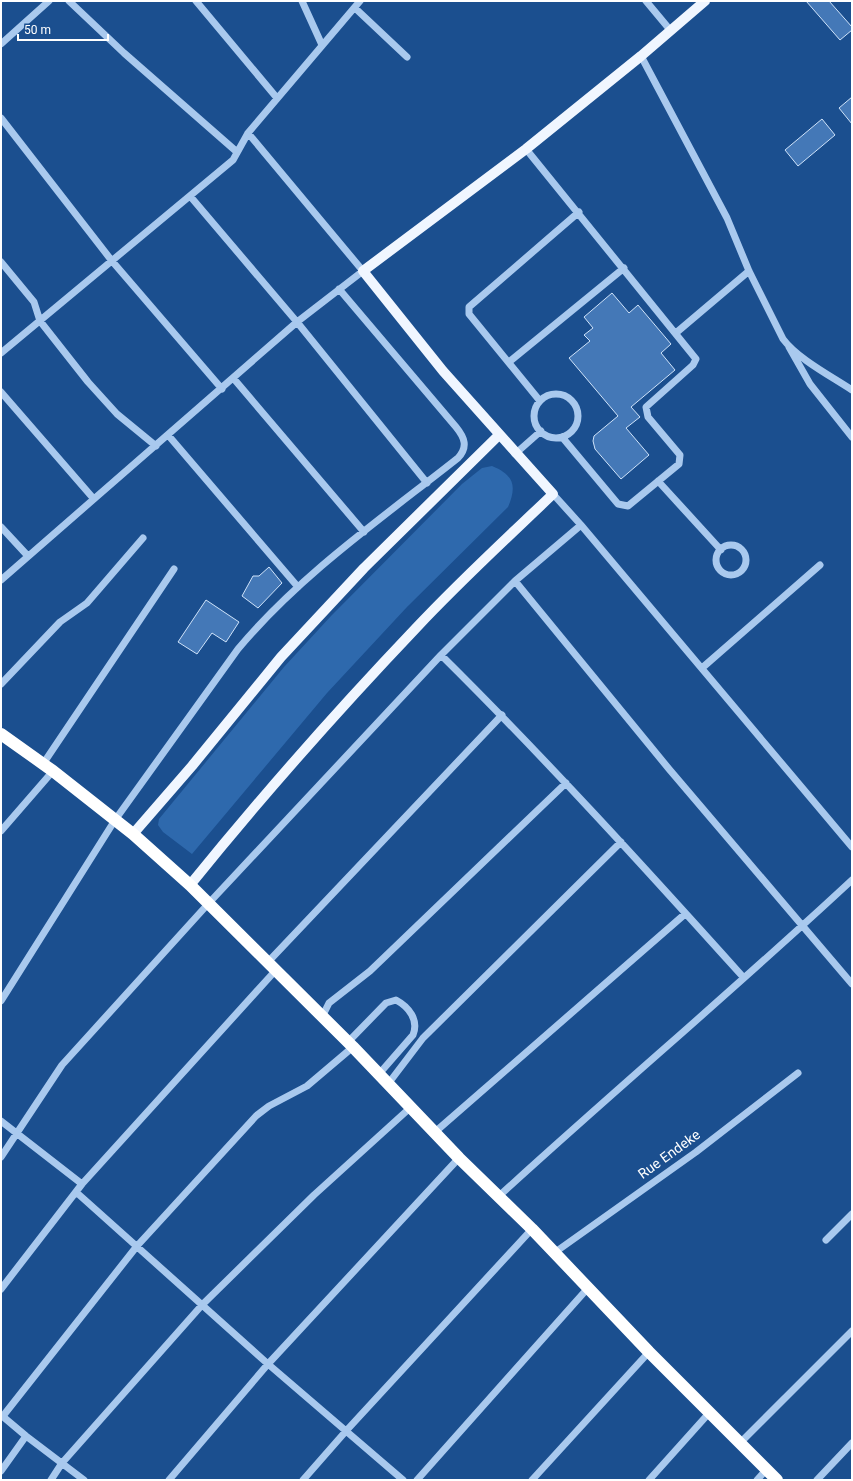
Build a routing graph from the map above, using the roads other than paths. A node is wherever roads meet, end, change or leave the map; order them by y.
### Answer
1 (49, 1) edge
2 (69, 1) edge
3 (196, 1) edge
4 (302, 1) edge
5 (360, 1) edge
6 (646, 1) edge
7 (705, 1) edge
8 (355, 8) junction
9 (671, 31) junction
10 (1, 44) edge
11 (322, 45) junction
12 (641, 56) junction
13 (407, 57) dead end
14 (277, 98) junction
15 (1, 118) edge
16 (248, 133) junction
17 (526, 149) junction
18 (237, 152) junction
19 (190, 196) junction
20 (579, 212) junction
21 (112, 261) junction
22 (1, 262) edge
23 (624, 268) junction
24 (363, 271) junction
25 (749, 271) junction
26 (339, 288) junction
27 (40, 321) junction
28 (297, 322) junction
29 (677, 332) junction
30 (788, 345) junction
31 (1, 353) edge
32 (509, 362) junction
33 (234, 379) junction
34 (222, 389) junction
35 (852, 390) edge
36 (1, 392) edge
37 (540, 401) junction
38 (541, 432) junction
39 (168, 435) junction
40 (498, 435) junction
41 (562, 437) junction
42 (852, 437) edge
43 (156, 446) junction
44 (516, 454) junction
45 (658, 481) junction
46 (427, 483) junction
47 (553, 494) junction
48 (93, 498) junction
49 (581, 525) junction
50 (1, 527) edge
51 (364, 532) junction
52 (143, 538) dead end
53 (721, 550) junction
54 (27, 556) junction
55 (820, 565) dead end
56 (174, 569) dead end
57 (1, 580) edge
58 (516, 581) junction
59 (298, 587) junction
60 (441, 655) junction
61 (702, 668) junction
62 (1, 684) edge
63 (502, 715) junction
64 (1, 734) edge
65 (48, 768) junction
66 (566, 783) junction
67 (115, 820) junction
68 (1, 831) edge
69 (133, 834) junction
70 (621, 842) junction
71 (852, 847) edge
72 (852, 880) edge
73 (190, 885) junction
74 (208, 904) junction
75 (686, 914) junction
76 (802, 926) junction
77 (272, 966) junction
78 (744, 978) junction
79 (852, 984) edge
80 (1, 1001) edge
81 (322, 1017) junction
82 (350, 1045) junction
83 (798, 1073) dead end
84 (379, 1074) junction
85 (388, 1084) junction
86 (411, 1107) junction
87 (1, 1121) edge
88 (435, 1132) junction
89 (17, 1133) junction
90 (1, 1157) edge
91 (459, 1158) junction
92 (82, 1184) junction
93 (76, 1192) junction
94 (498, 1197) junction
95 (852, 1214) edge
96 (532, 1229) junction
97 (826, 1240) dead end
98 (137, 1246) junction
99 (554, 1253) junction
100 (588, 1288) junction
101 (1, 1289) edge
102 (202, 1305) junction
103 (852, 1331) edge
104 (649, 1352) junction
105 (268, 1364) junction
106 (710, 1412) junction
107 (2, 1416) edge
108 (346, 1431) junction
109 (26, 1436) junction
110 (741, 1442) junction
111 (852, 1443) edge
112 (62, 1463) junction
113 (766, 1469) junction
114 (1, 1470) edge
115 (51, 1480) edge
116 (84, 1480) edge
117 (169, 1480) edge
118 (303, 1480) edge
119 (402, 1480) edge
120 (417, 1480) edge
121 (532, 1480) edge
122 (649, 1480) edge
123 (757, 1480) edge
124 (777, 1480) edge
125 (817, 1480) edge

1 - 10 street
2 - 18 street
3 - 14 street
4 - 11 street
5 - 8 street
6 - 9 street
7 - 9 main road
8 - 11 street
8 - 13 street
9 - 12 main road
11 - 14 street
12 - 17 main road
12 - 25 street
14 - 16 street
15 - 21 street
16 - 18 street
16 - 24 street
17 - 20 street
17 - 24 main road
18 - 19 street
19 - 21 street
19 - 28 street
20 - 23 street
20 - 32 street
21 - 27 street
21 - 34 street
22 - 27 street
23 - 29 street
23 - 32 street
24 - 26 street
24 - 40 main road
25 - 29 street
25 - 30 street
26 - 28 street
26 - 46 street
27 - 31 street
27 - 43 street
28 - 33 street
28 - 46 street
29 - 45 street
30 - 35 street
30 - 42 street
32 - 37 street
33 - 34 street
33 - 51 street
34 - 39 street
36 - 48 street
37 - 38 street
37 - 41 street
38 - 41 street
38 - 44 street
39 - 43 street
39 - 59 street
40 - 44 main road
40 - 69 main road
41 - 45 street
43 - 48 street
44 - 47 main road
45 - 53 street
46 - 51 street
47 - 49 street
47 - 73 main road
48 - 54 street
49 - 58 street
49 - 61 street
50 - 54 street
51 - 59 street
52 - 62 street
53 - 53 street
54 - 57 street
55 - 61 street
56 - 65 street
58 - 60 street
58 - 76 street
59 - 67 street
60 - 63 street
60 - 74 street
61 - 71 street
63 - 66 street
63 - 77 street
64 - 65 highway
65 - 67 highway
65 - 68 street
66 - 70 street
66 - 81 street
67 - 69 highway
67 - 80 street
69 - 73 highway
70 - 75 street
70 - 85 street
72 - 76 street
73 - 74 highway
74 - 77 highway
74 - 89 street
75 - 78 street
75 - 88 street
76 - 78 street
76 - 79 street
77 - 81 highway
77 - 92 street
78 - 94 street
81 - 82 highway
82 - 84 highway
82 - 84 street
82 - 98 street
83 - 99 street, Rue Endeke
84 - 85 highway
85 - 86 highway
86 - 88 highway
86 - 102 street
87 - 89 street
88 - 91 highway
89 - 90 street
89 - 92 street
91 - 94 highway
91 - 105 street
92 - 93 street
93 - 98 street
93 - 101 street
94 - 96 highway
95 - 97 street
96 - 99 highway
96 - 108 street
98 - 102 street
98 - 107 street
99 - 100 highway
100 - 104 highway
100 - 120 street
102 - 105 street
102 - 112 street
103 - 110 street
104 - 106 highway
104 - 121 street
105 - 108 street
105 - 117 street
106 - 110 highway
106 - 122 street
107 - 109 street
108 - 118 street
108 - 119 street
109 - 112 street
109 - 114 street
110 - 113 highway
111 - 125 street
112 - 115 street
112 - 116 street
113 - 123 street
113 - 124 highway

